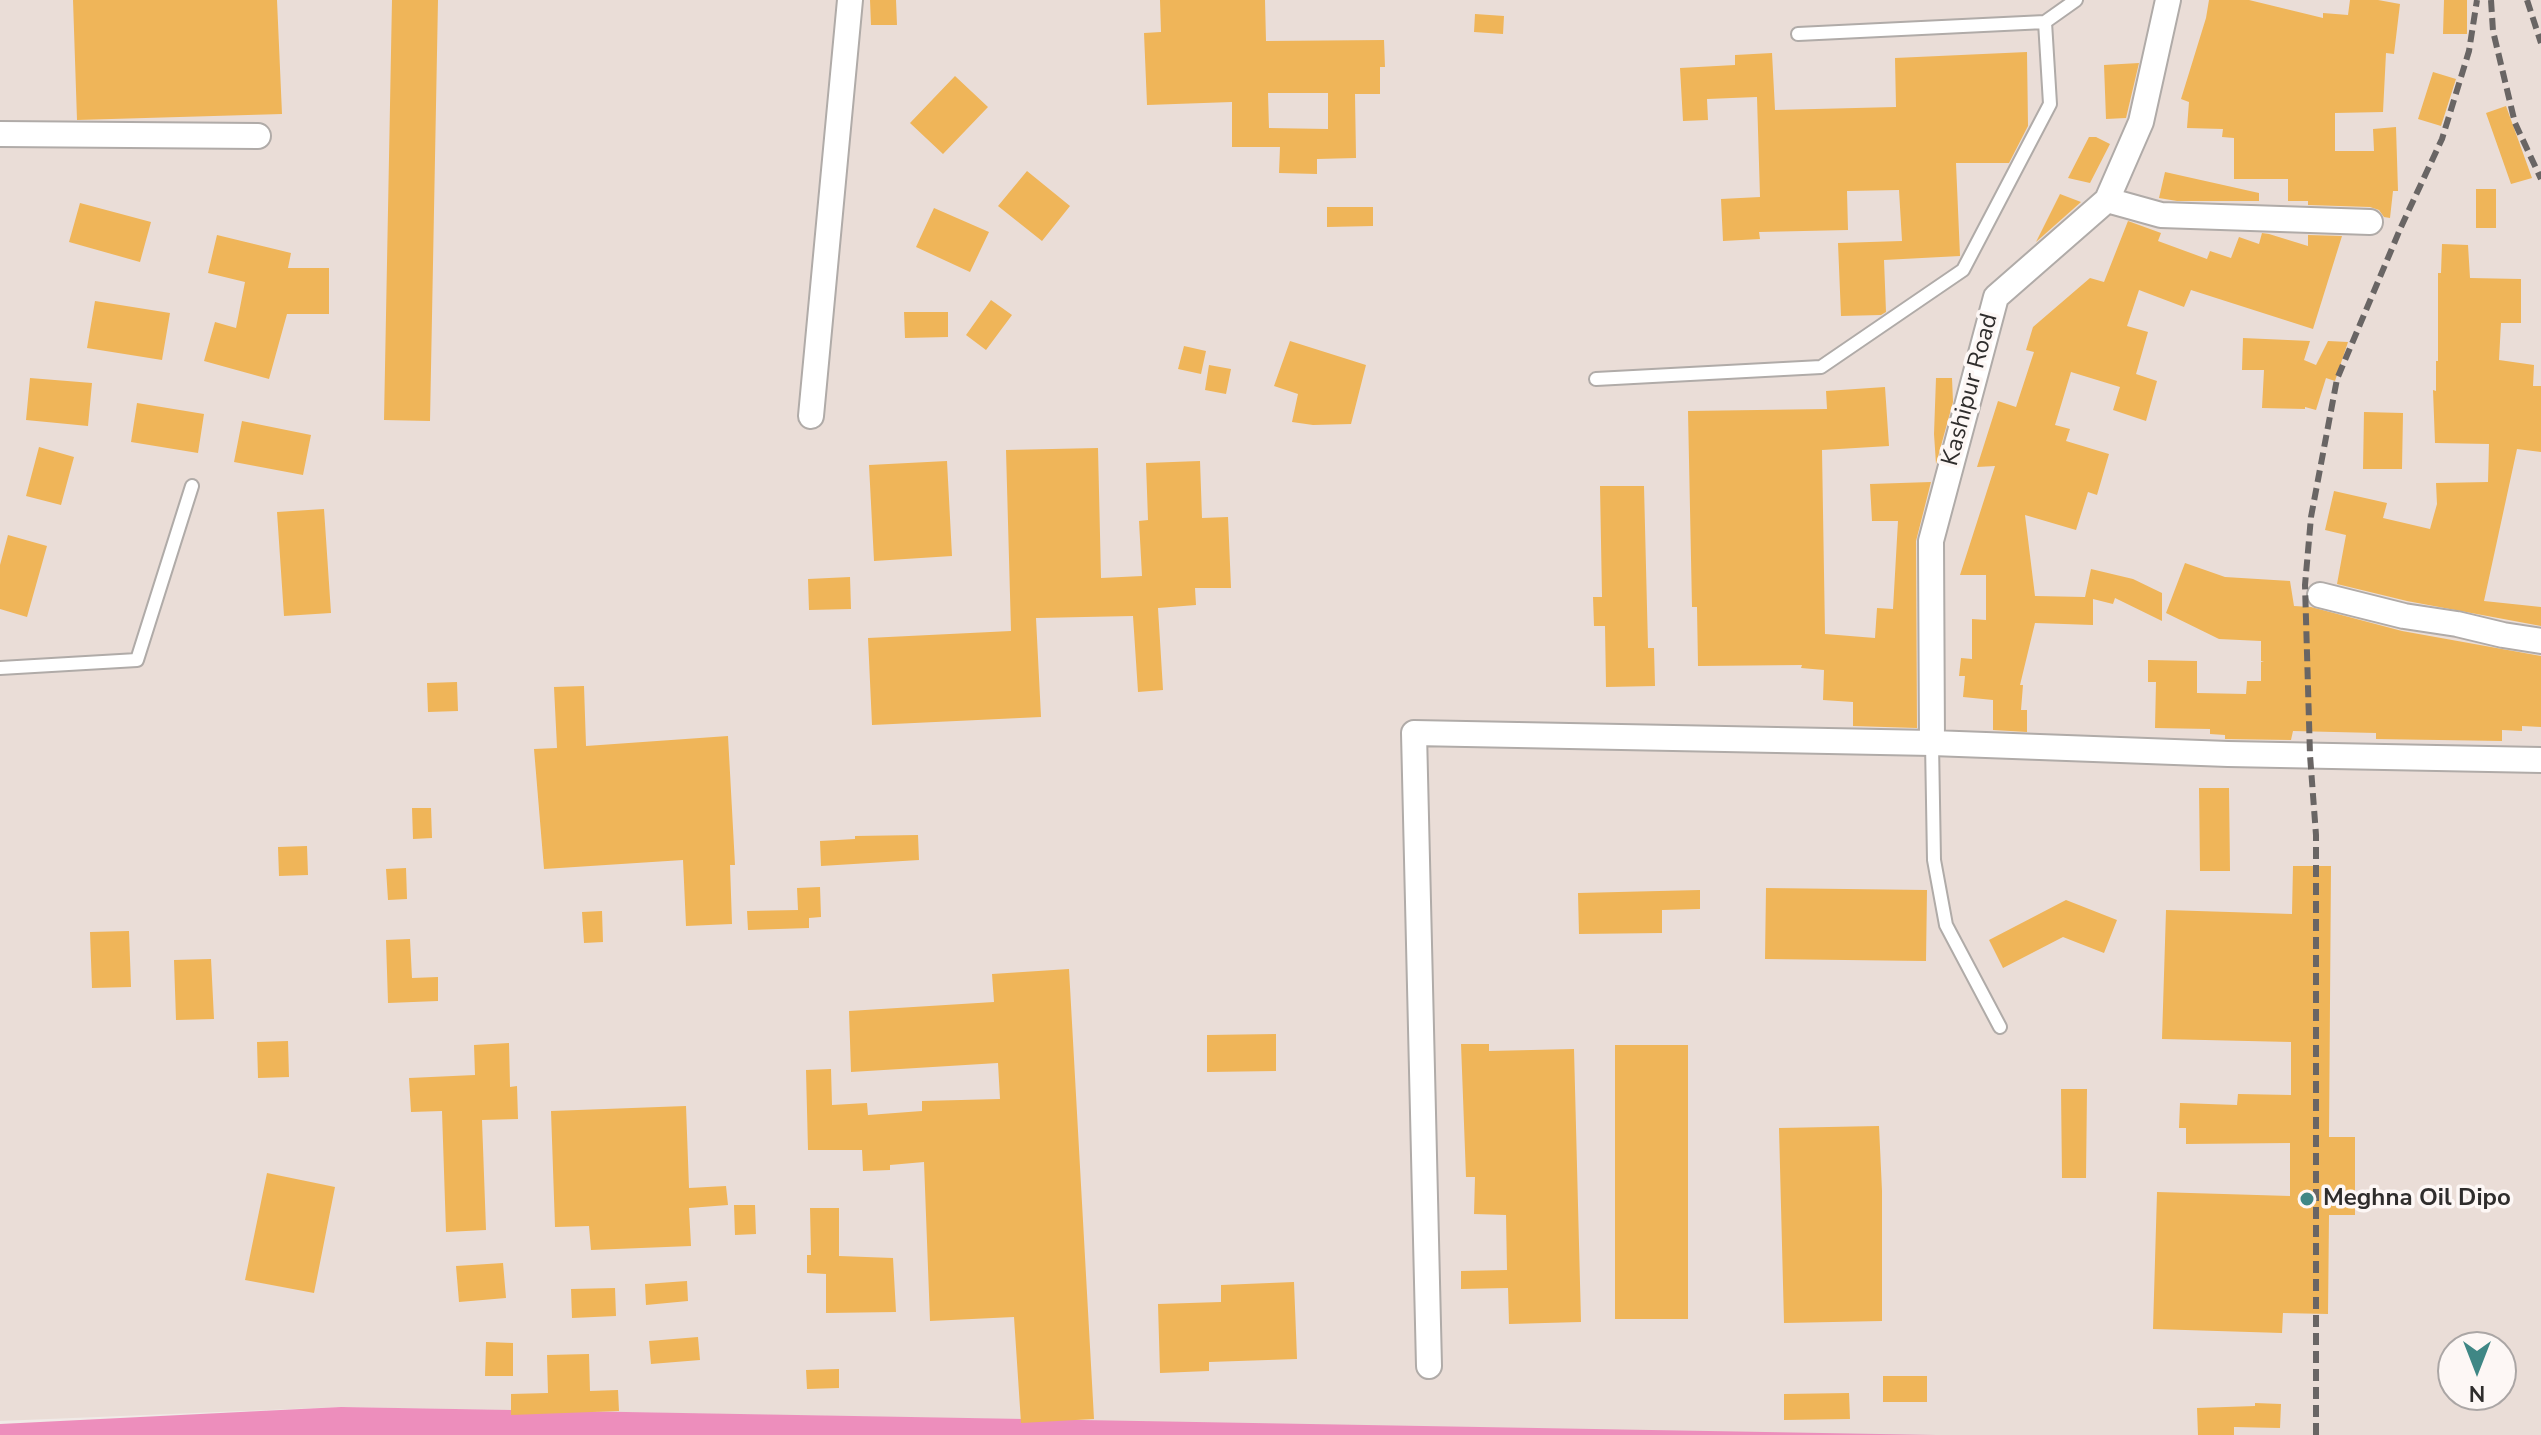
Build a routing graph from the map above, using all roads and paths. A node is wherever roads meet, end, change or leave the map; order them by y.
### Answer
1 (850, 0) edge
2 (2076, 0) edge
3 (2168, 0) edge
4 (2045, 22) junction
5 (1798, 34) dead end
6 (0, 134) edge
7 (258, 136) dead end
8 (2107, 200) junction
9 (2370, 222) dead end
10 (1596, 379) dead end
11 (811, 416) dead end
12 (192, 486) dead end
13 (2320, 595) dead end
14 (2541, 641) edge
15 (0, 668) edge
16 (1932, 743) junction
17 (2541, 760) edge
18 (2000, 1027) dead end
19 (1429, 1366) dead end

1 - 11 street
2 - 4 lane
3 - 8 street, Kashipur Road
4 - 5 lane
4 - 10 lane
6 - 7 street
8 - 9 street
8 - 16 street, Kashipur Road
12 - 15 lane
13 - 14 street
16 - 17 street
16 - 18 lane
16 - 19 street

